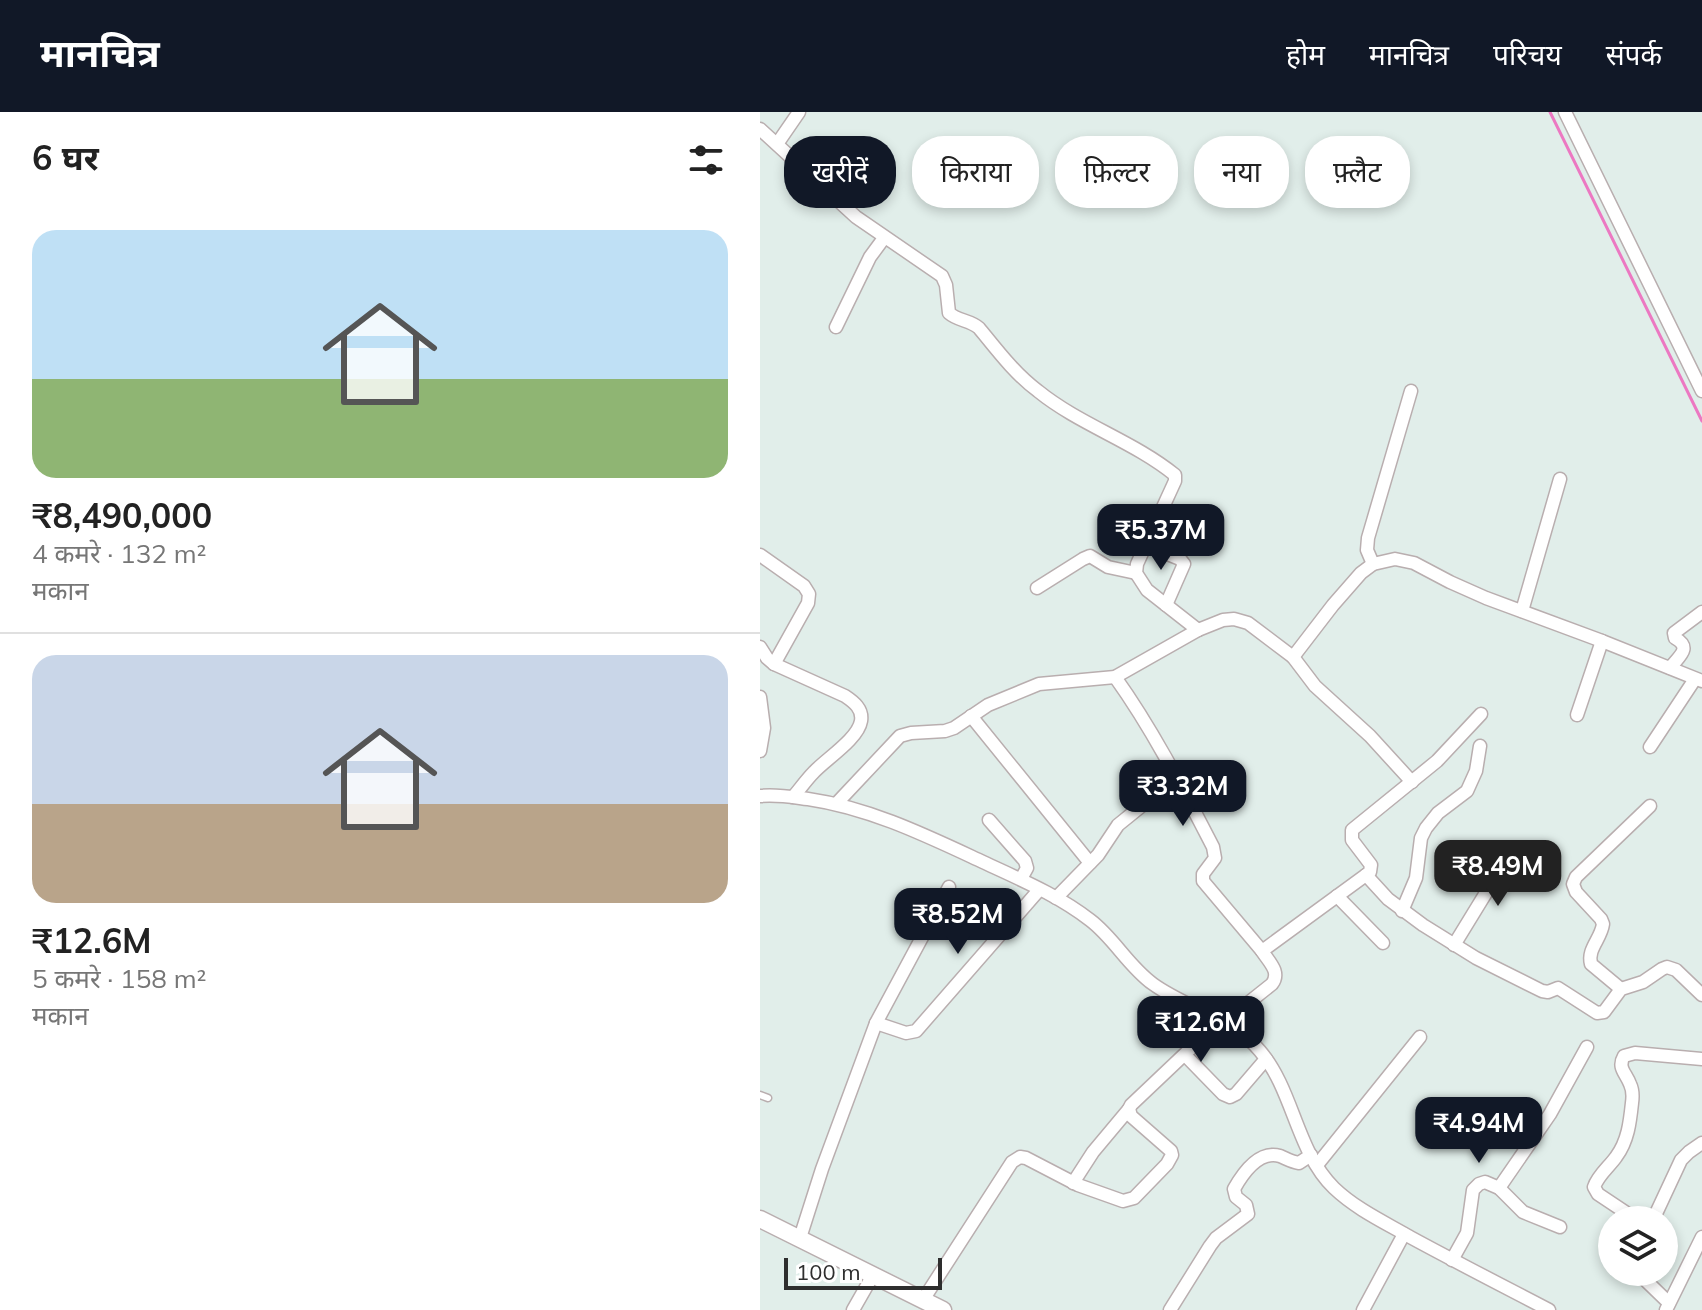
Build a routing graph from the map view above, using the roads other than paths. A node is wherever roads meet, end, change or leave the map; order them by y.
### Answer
1 (799, 112) edge
2 (1565, 112) edge
3 (760, 129) edge
4 (777, 144) junction
5 (884, 238) junction
6 (836, 327) dead end
7 (1411, 391) dead end
8 (1702, 391) edge
9 (1560, 479) dead end
10 (1145, 545) junction
11 (760, 555) edge
12 (1373, 564) junction
13 (1136, 573) junction
14 (1037, 588) dead end
15 (1166, 605) junction
16 (1522, 611) junction
17 (1702, 612) edge
18 (1198, 630) junction
19 (1602, 641) junction
20 (1293, 657) junction
21 (765, 658) edge
22 (1670, 668) junction
23 (1115, 677) junction
24 (1698, 680) edge
25 (760, 697) edge
26 (1481, 714) dead end
27 (1577, 715) dead end
28 (971, 716) junction
29 (1480, 746) dead end
30 (1650, 747) dead end
31 (760, 751) edge
32 (1176, 778) junction
33 (1412, 782) junction
34 (760, 796) edge
35 (793, 797) junction
36 (837, 803) junction
37 (1650, 806) dead end
38 (989, 820) dead end
39 (1511, 852) dead end
40 (1090, 863) junction
41 (1366, 875) junction
42 (1021, 879) junction
43 (949, 887) dead end
44 (1039, 890) junction
45 (1337, 896) junction
46 (1056, 898) junction
47 (1402, 911) junction
48 (1383, 943) dead end
49 (1454, 945) junction
50 (1262, 951) junction
51 (1621, 989) junction
52 (1702, 995) edge
53 (876, 1023) junction
54 (1224, 1023) junction
55 (1420, 1037) dead end
56 (1587, 1047) dead end
57 (1185, 1055) junction
58 (1266, 1059) junction
59 (1702, 1059) edge
60 (760, 1095) edge
61 (768, 1098) dead end
62 (1129, 1109) junction
63 (1702, 1143) edge
64 (1314, 1160) junction
65 (1073, 1183) junction
66 (1499, 1188) junction
67 (1616, 1206) edge
68 (1660, 1206) edge
69 (760, 1219) edge
70 (1560, 1227) dead end
71 (1404, 1234) junction
72 (1702, 1237) edge
73 (800, 1238) junction
74 (1452, 1260) junction
75 (873, 1275) junction
76 (1650, 1286) edge
77 (923, 1300) junction
78 (1668, 1306) edge
79 (853, 1310) edge
80 (943, 1310) edge
81 (1170, 1310) edge
82 (1363, 1310) edge
83 (1549, 1310) edge

1 - 4 street
2 - 8 street
3 - 4 street
4 - 5 street
5 - 6 street
5 - 10 street
7 - 12 street
9 - 16 street
10 - 13 street
10 - 15 street
11 - 21 street
12 - 16 street
12 - 20 street
13 - 14 street
13 - 15 street
15 - 18 street
16 - 19 street
17 - 22 street
18 - 20 street
18 - 23 street
19 - 22 street
19 - 27 street
20 - 33 street
21 - 35 street
22 - 24 street
23 - 28 street
23 - 32 street
24 - 30 street
25 - 31 street
26 - 33 street
28 - 36 street
28 - 40 street
29 - 47 street
32 - 40 street
32 - 50 street
33 - 41 street
34 - 35 street
35 - 36 street
36 - 42 street
37 - 51 street
38 - 42 street
39 - 49 street
40 - 46 street
41 - 45 street
41 - 47 street
42 - 44 street
43 - 53 street
44 - 46 street
44 - 53 street
45 - 48 street
45 - 50 street
46 - 54 street
47 - 49 street
49 - 51 street
50 - 54 street
51 - 52 street
53 - 73 street
54 - 57 street
54 - 58 street
55 - 64 street
56 - 66 street
57 - 58 street
57 - 62 street
58 - 64 street
59 - 67 street
60 - 61 lane
62 - 65 street
62 - 65 street
63 - 68 street
64 - 71 street
64 - 81 street
65 - 77 street
66 - 70 street
66 - 74 street
69 - 73 main road
71 - 74 street
71 - 82 street
72 - 78 street
73 - 75 main road
74 - 83 street
75 - 77 main road
75 - 79 street
76 - 78 street
77 - 80 main road

